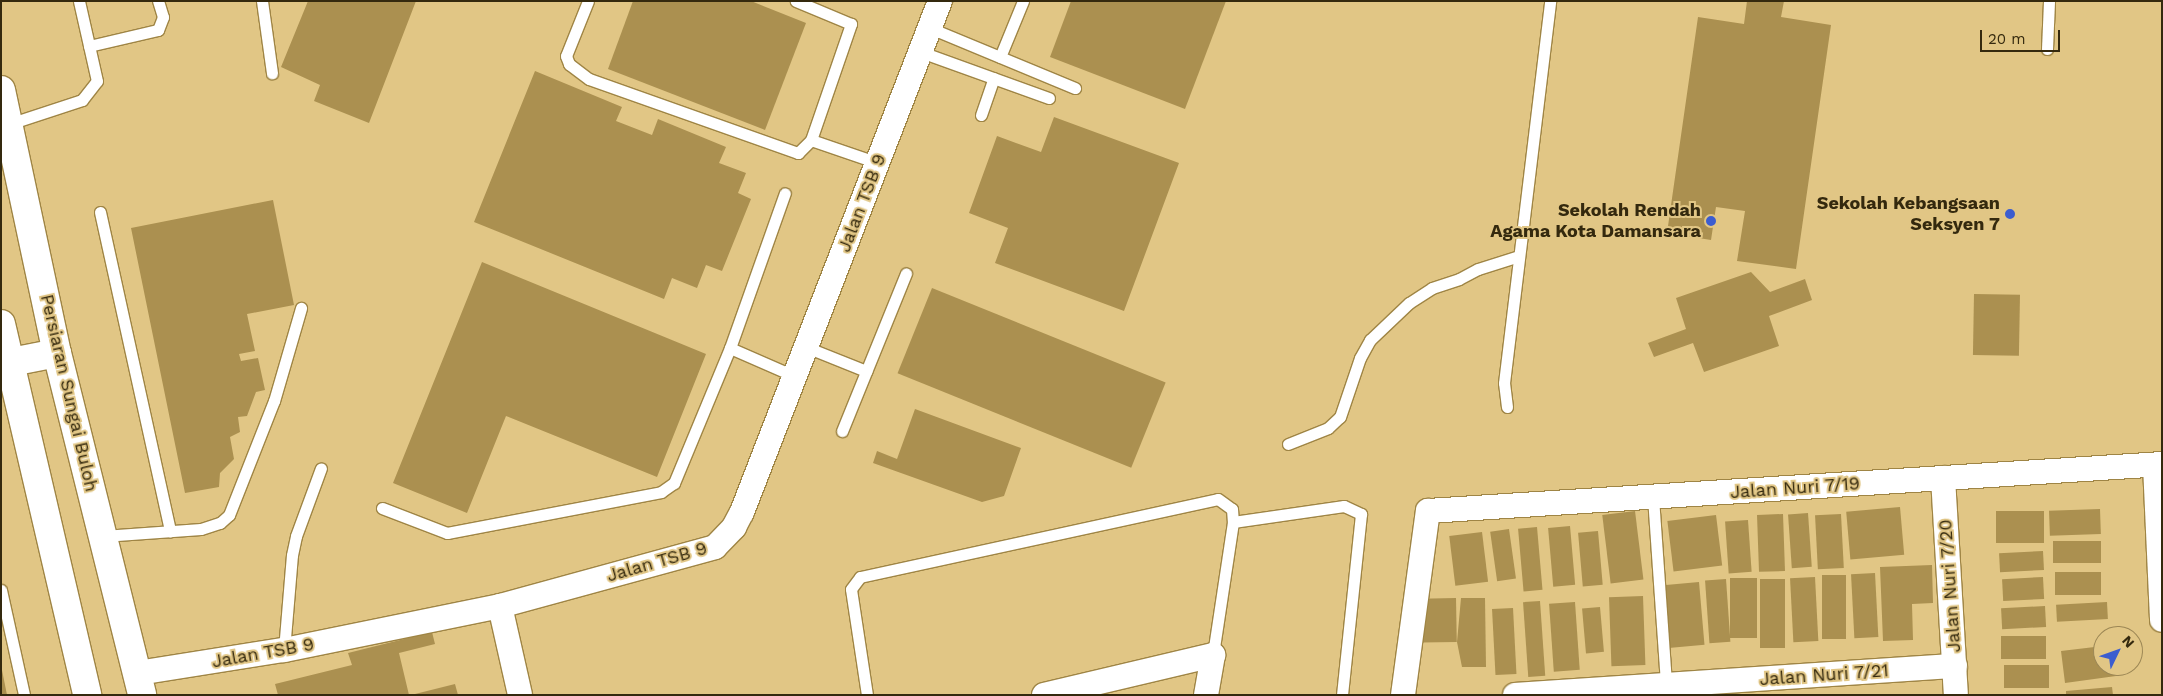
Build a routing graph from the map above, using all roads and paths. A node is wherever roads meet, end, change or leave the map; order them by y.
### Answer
1 (79, 1) edge
2 (158, 1) edge
3 (262, 1) edge
4 (588, 1) edge
5 (796, 1) edge
6 (940, 1) edge
7 (1022, 1) edge
8 (1550, 1) edge
9 (2049, 1) edge
10 (930, 28) junction
11 (89, 46) junction
12 (2047, 49) dead end
13 (921, 52) junction
14 (1000, 57) junction
15 (272, 73) dead end
16 (994, 78) junction
17 (1075, 88) dead end
18 (1, 90) edge
19 (1049, 98) dead end
20 (981, 116) dead end
21 (9, 124) junction
22 (811, 140) junction
23 (878, 163) junction
24 (785, 193) dead end
25 (100, 212) dead end
26 (1519, 256) junction
27 (906, 273) dead end
28 (301, 308) dead end
29 (1, 324) edge
30 (806, 347) junction
31 (730, 348) junction
32 (57, 353) junction
33 (5, 363) edge
34 (866, 371) junction
35 (794, 376) junction
36 (1507, 407) dead end
37 (842, 431) dead end
38 (1288, 444) dead end
39 (2158, 464) edge
40 (321, 468) dead end
41 (1943, 478) junction
42 (1653, 497) junction
43 (382, 508) dead end
44 (1234, 522) junction
45 (170, 531) junction
46 (103, 536) junction
47 (1, 590) edge
48 (500, 606) junction
49 (2162, 620) edge
50 (284, 650) junction
51 (1213, 655) junction
52 (1954, 666) junction
53 (140, 684) edge
54 (1666, 685) junction
55 (1767, 687) edge
56 (24, 695) edge
57 (87, 695) edge
58 (520, 695) edge
59 (867, 695) edge
60 (1044, 695) edge
61 (1206, 695) edge
62 (1342, 695) edge
63 (1403, 695) edge
64 (1515, 695) edge
65 (1956, 695) edge

1 - 11 lane
2 - 11 lane
3 - 15 lane
4 - 22 lane
5 - 22 lane
6 - 10 street, Jalan TSB 9
7 - 14 lane
8 - 26 lane
9 - 12 lane
10 - 13 street, Jalan TSB 9
10 - 14 lane
11 - 21 lane
13 - 16 lane
13 - 23 street, Jalan TSB 9
14 - 17 lane
16 - 19 lane
16 - 20 lane
18 - 21 main road, Persiaran Sungai Buloh
21 - 32 main road, Persiaran Sungai Buloh
22 - 23 lane
23 - 30 street, Jalan TSB 9
24 - 31 lane
25 - 45 lane
26 - 36 lane
26 - 38 lane
27 - 34 lane
28 - 45 lane
29 - 33 main road
30 - 34 lane
30 - 35 street, Jalan TSB 9
31 - 35 lane
31 - 43 lane
32 - 33 main road
32 - 46 main road, Persiaran Sungai Buloh
33 - 57 main road
34 - 37 lane
35 - 48 street, Jalan TSB 9
39 - 41 street, Jalan Nuri 7/19
39 - 49 street
40 - 50 lane
41 - 42 street, Jalan Nuri 7/19
41 - 52 street, Jalan Nuri 7/20
42 - 54 lane
42 - 63 street, Jalan Nuri 7/19
44 - 51 lane
44 - 59 lane
44 - 62 lane
45 - 46 lane
46 - 53 main road, Persiaran Sungai Buloh
47 - 56 lane
48 - 50 street, Jalan TSB 9
48 - 58 street
50 - 53 street, Jalan TSB 9
51 - 60 street
51 - 61 street
52 - 55 street, Jalan Nuri 7/21
52 - 65 street, Jalan Nuri 7/20
54 - 55 street, Jalan Nuri 7/21
54 - 64 street, Jalan Nuri 7/21

